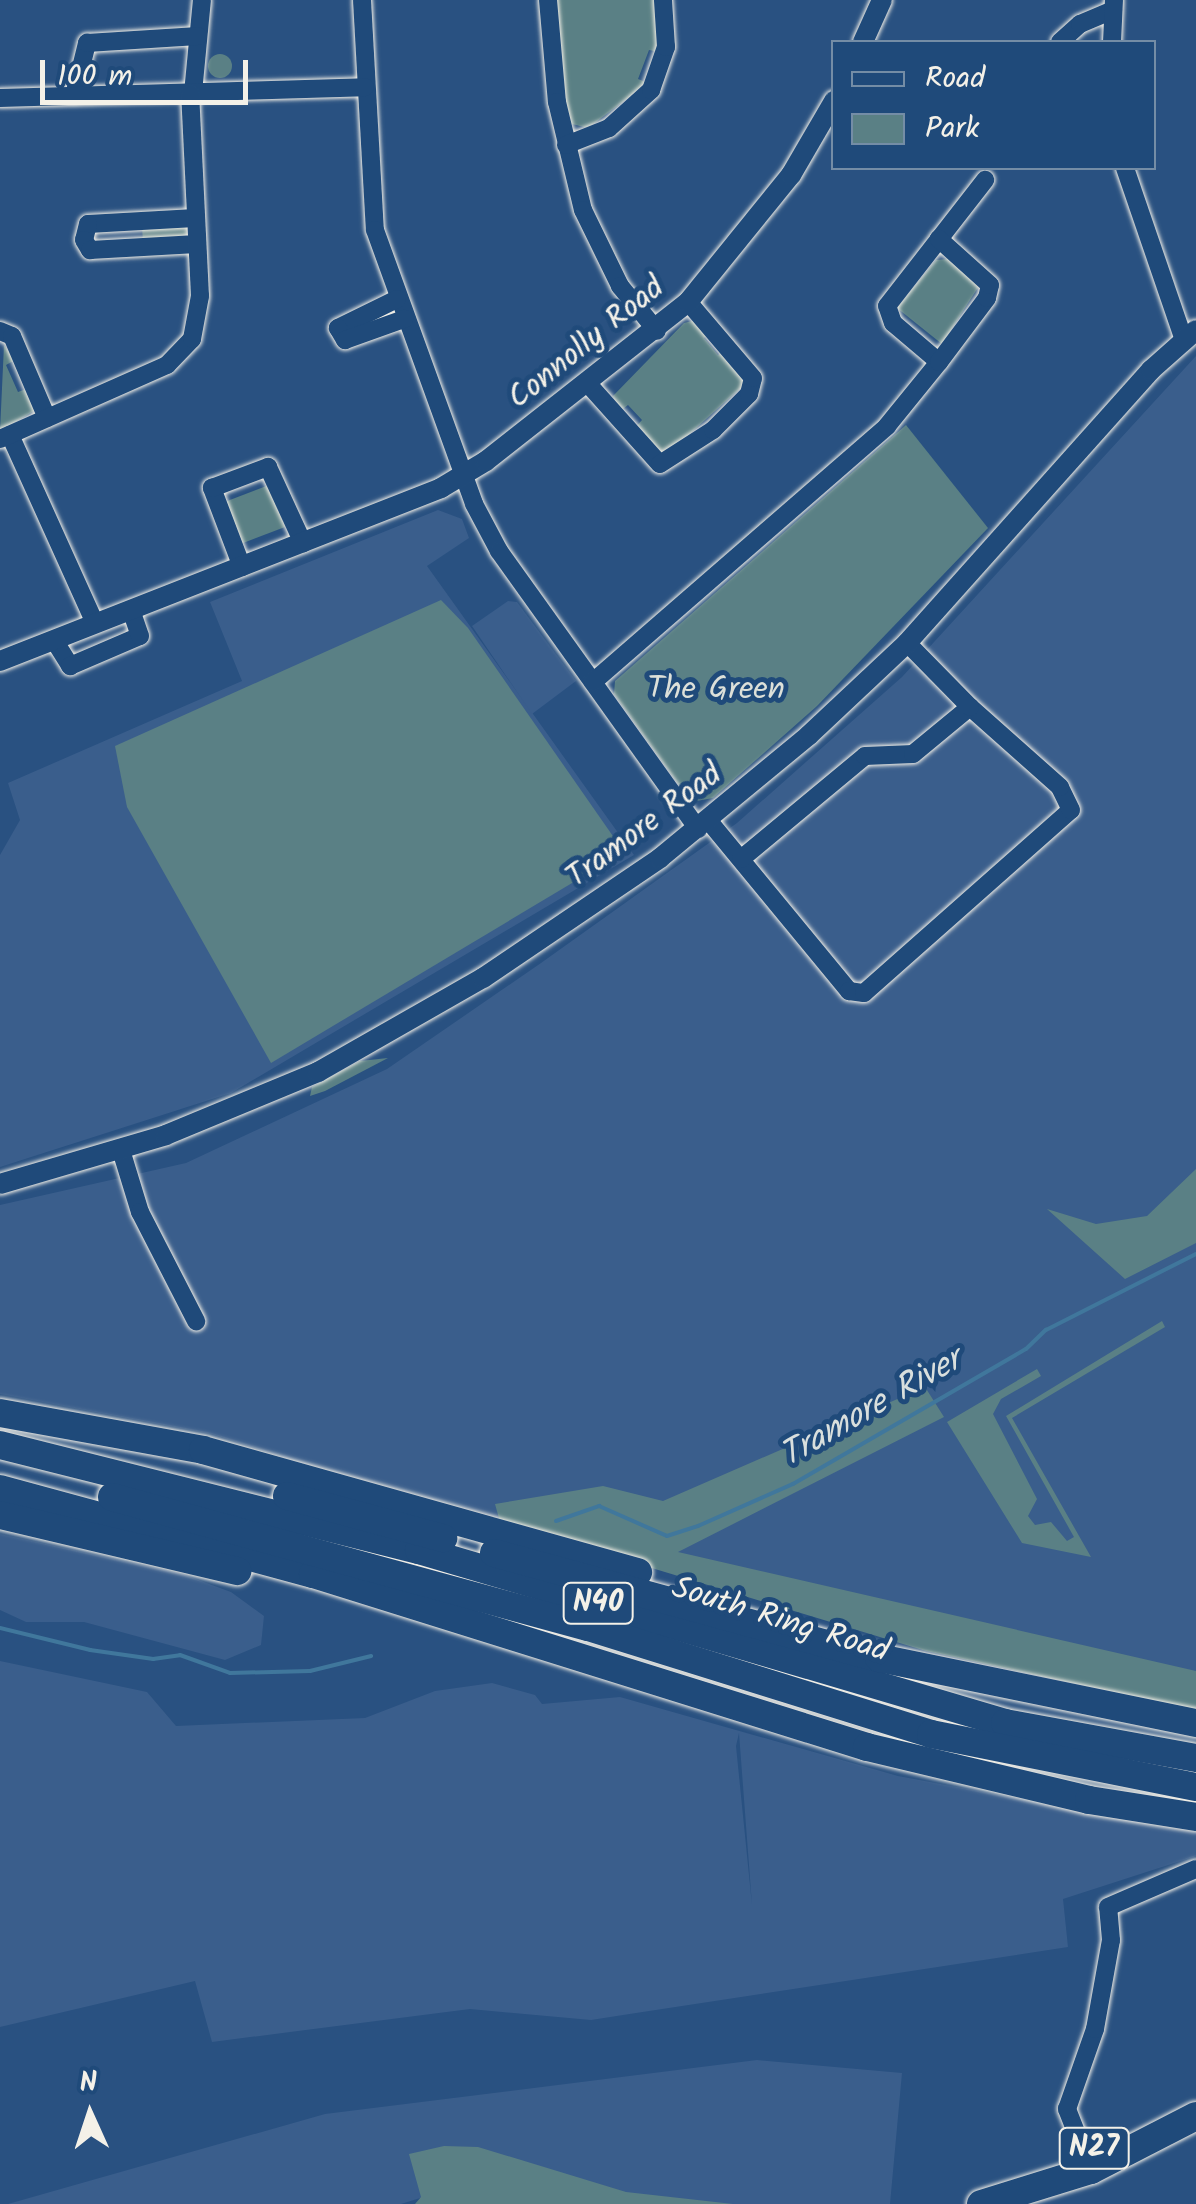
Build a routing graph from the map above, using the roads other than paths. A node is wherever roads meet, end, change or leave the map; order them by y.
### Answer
1 (202, 0) edge
2 (362, 0) edge
3 (548, 0) edge
4 (663, 0) edge
5 (882, 0) edge
6 (1114, 5) edge
7 (198, 36) junction
8 (864, 40) edge
9 (1062, 40) edge
10 (1112, 40) edge
11 (365, 88) junction
12 (192, 93) junction
13 (74, 96) junction
14 (0, 98) edge
15 (831, 106) edge
16 (566, 146) junction
17 (1126, 170) edge
18 (985, 180) dead end
19 (196, 218) junction
20 (134, 222) junction
21 (939, 239) junction
22 (197, 244) junction
23 (136, 248) junction
24 (397, 299) junction
25 (688, 302) junction
26 (404, 319) junction
27 (657, 330) junction
28 (0, 331) edge
29 (1190, 334) edge
30 (939, 362) junction
31 (589, 386) junction
32 (47, 418) junction
33 (5, 437) edge
34 (462, 475) junction
35 (303, 543) junction
36 (242, 567) junction
37 (131, 610) junction
38 (95, 624) junction
39 (54, 640) junction
40 (907, 643) junction
41 (0, 661) edge
42 (593, 682) junction
43 (970, 707) junction
44 (703, 825) junction
45 (741, 859) junction
46 (121, 1150) junction
47 (0, 1184) edge
48 (196, 1321) dead end
49 (0, 1414) edge
50 (0, 1445) edge
51 (0, 1478) edge
52 (0, 1489) edge
53 (0, 1514) edge
54 (988, 1683) junction
55 (668, 1685) junction
56 (697, 1694) junction
57 (1196, 1723) edge
58 (1196, 1758) edge
59 (1196, 1787) edge
60 (1196, 1817) edge
61 (1196, 1869) edge
62 (1196, 2100) edge
63 (1196, 2116) edge
64 (1088, 2162) junction
65 (987, 2202) edge

1 - 7 street
2 - 11 street
3 - 16 street
4 - 16 street
5 - 8 street
6 - 9 street
6 - 10 street
7 - 12 street
7 - 13 street
11 - 12 street
11 - 24 street
12 - 13 street
12 - 19 street
13 - 14 street
15 - 25 street, Connolly Road
16 - 27 street
17 - 29 street
18 - 21 street
19 - 20 street
19 - 22 street
20 - 23 street
20 - 23 street
21 - 30 street
21 - 30 street
22 - 23 street
22 - 32 street
24 - 26 street
24 - 26 street
25 - 27 street, Connolly Road
25 - 31 street
26 - 34 street
27 - 31 street, Connolly Road
28 - 32 street
29 - 40 street, Tramore Road
30 - 42 street
31 - 34 street, Connolly Road
32 - 33 street
33 - 38 street
34 - 35 street, Connolly Road
34 - 42 street
35 - 36 street, Connolly Road
35 - 36 street
36 - 37 street, Connolly Road
37 - 38 street, Connolly Road
37 - 39 street
38 - 39 street, Connolly Road
39 - 41 street, Connolly Road
40 - 43 street
40 - 44 street, Tramore Road
42 - 44 street
43 - 45 street
43 - 45 street
44 - 45 street
44 - 46 street, Tramore Road
46 - 47 street, Tramore Road
46 - 48 street
49 - 54 highway
50 - 54 highway
50 - 58 highway, South Ring Road / N40
51 - 55 highway
51 - 59 highway, South Ring Road / N40
52 - 55 highway
53 - 56 highway
54 - 57 highway
55 - 56 highway
56 - 60 highway
61 - 64 street
62 - 64 highway, N27
63 - 64 highway, N27
64 - 65 highway, N27

